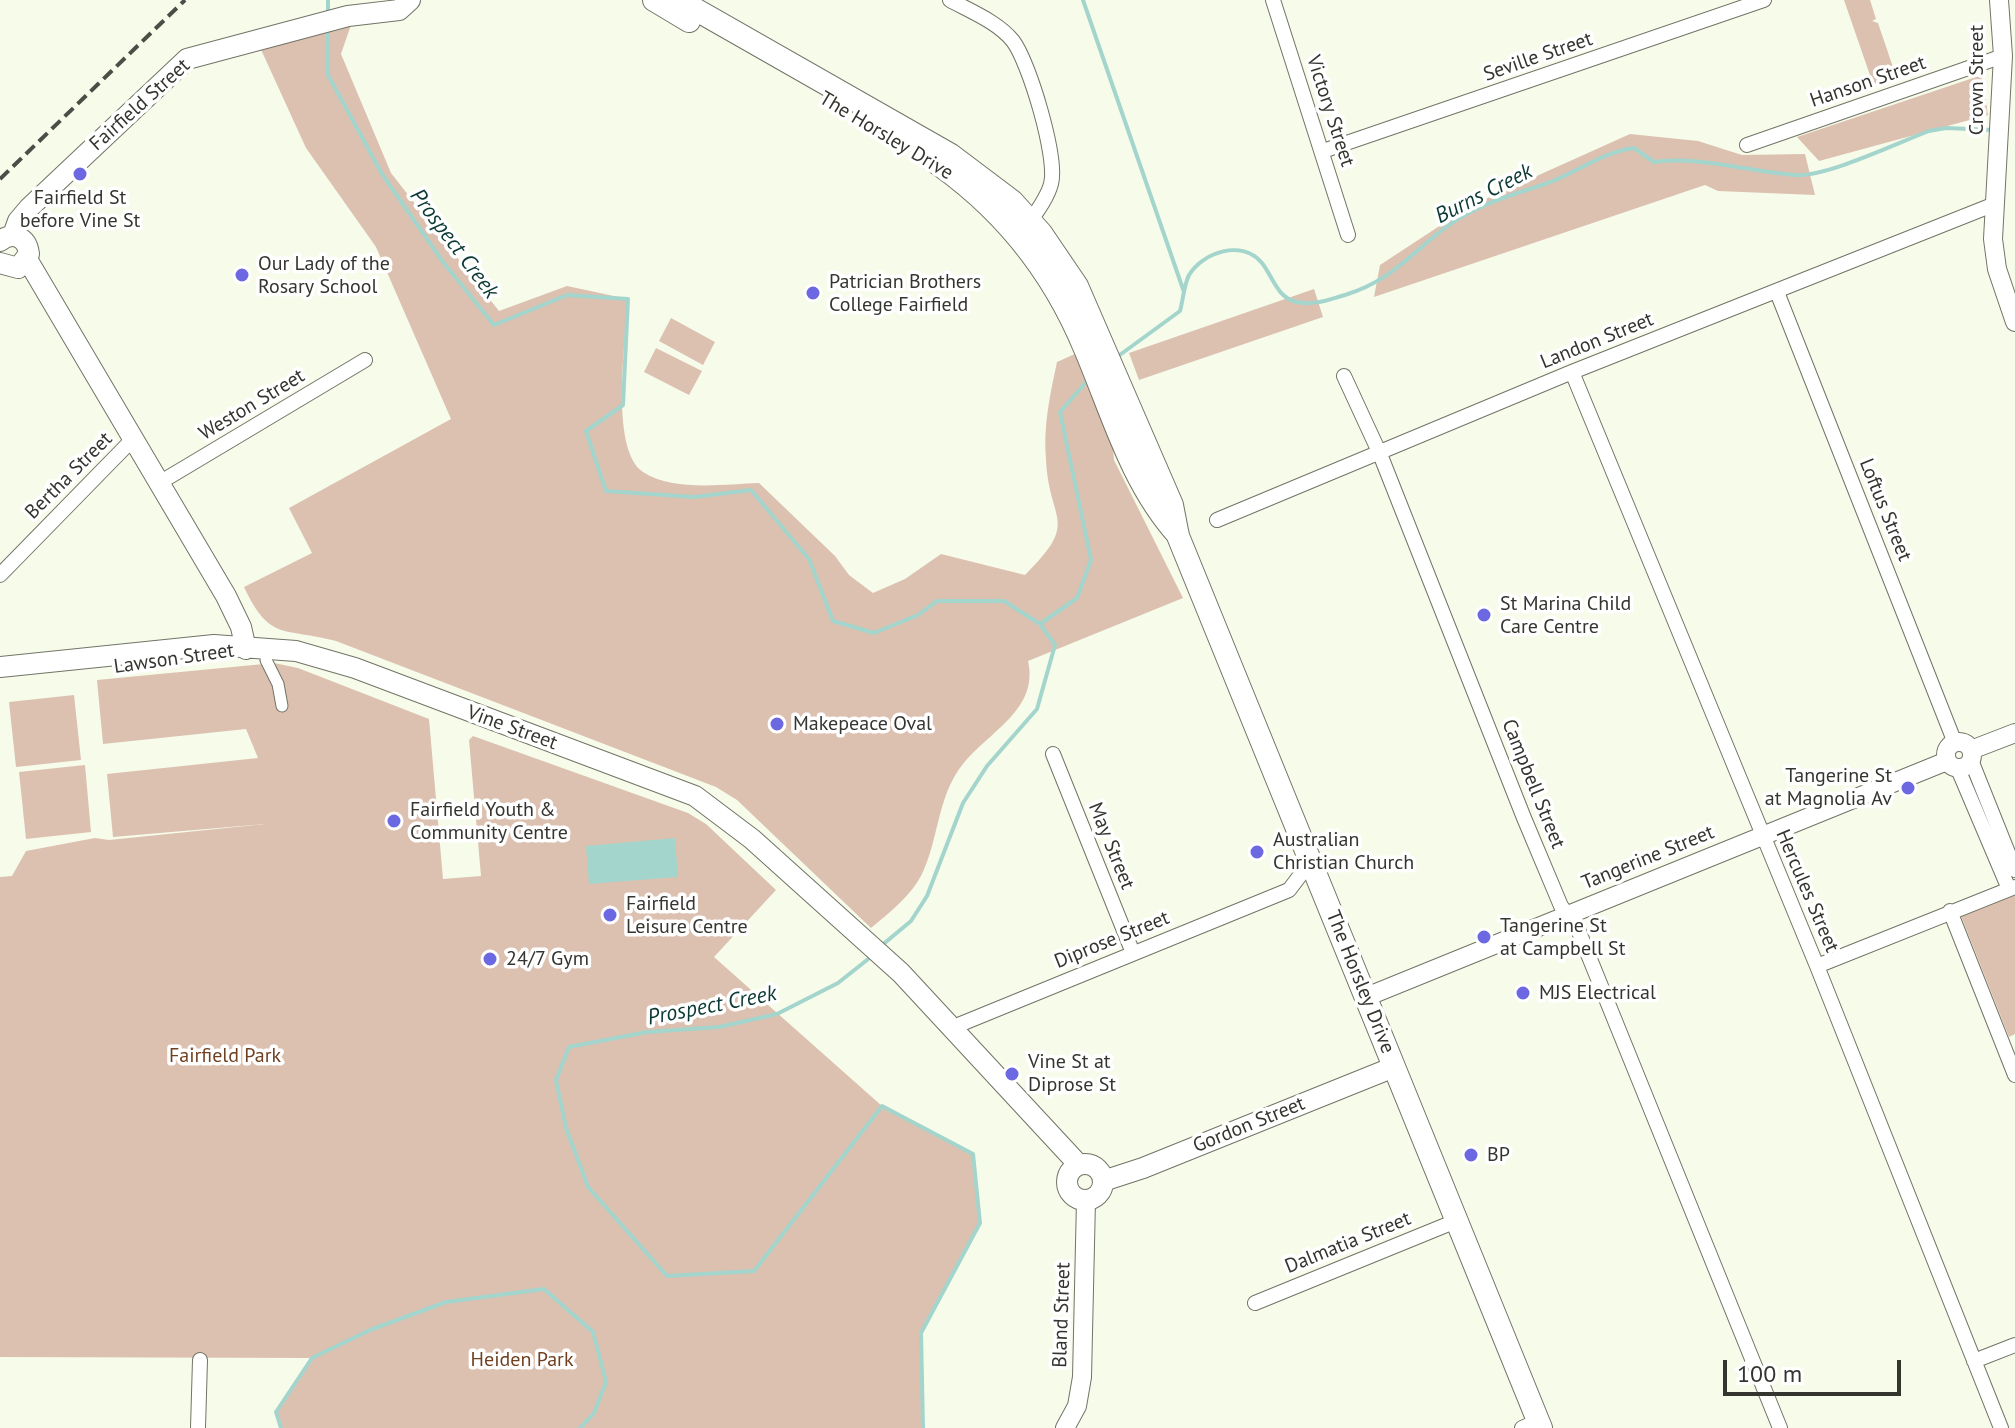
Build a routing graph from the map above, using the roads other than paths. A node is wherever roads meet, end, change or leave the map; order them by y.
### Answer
1 (375, 0) edge
2 (426, 0) edge
3 (654, 0) edge
4 (679, 0) edge
5 (950, 0) edge
6 (987, 0) edge
7 (1273, 0) edge
8 (1764, 0) edge
9 (1999, 0) edge
10 (399, 4) edge
11 (979, 15) junction
12 (348, 16) junction
13 (2003, 56) junction
14 (1747, 145) dead end
15 (1323, 151) junction
16 (1995, 204) junction
17 (1025, 229) junction
18 (1348, 235) dead end
19 (7, 238) edge
20 (27, 259) junction
21 (1, 267) edge
22 (1777, 292) junction
23 (2015, 322) edge
24 (365, 360) dead end
25 (1572, 372) junction
26 (1344, 376) dead end
27 (133, 439) junction
28 (1380, 454) junction
29 (159, 483) junction
30 (1217, 520) dead end
31 (0, 575) edge
32 (246, 649) junction
33 (266, 660) dead end
34 (0, 667) edge
35 (0, 680) edge
36 (282, 706) dead end
37 (2015, 733) edge
38 (1053, 754) dead end
39 (1960, 757) junction
40 (1762, 836) junction
41 (1311, 861) junction
42 (2015, 870) edge
43 (2012, 888) edge
44 (1289, 890) junction
45 (1324, 895) junction
46 (1950, 911) junction
47 (1567, 914) junction
48 (1133, 953) junction
49 (1817, 966) junction
50 (1366, 997) junction
51 (951, 1028) junction
52 (2010, 1046) edge
53 (1394, 1067) junction
54 (2015, 1075) edge
55 (1079, 1165) junction
56 (1103, 1181) junction
57 (1086, 1200) junction
58 (1456, 1221) junction
59 (1255, 1303) dead end
60 (2015, 1345) edge
61 (200, 1360) dead end
62 (1974, 1361) junction
63 (1533, 1426) edge
64 (198, 1428) edge
65 (1065, 1428) edge
66 (1780, 1428) edge
67 (2001, 1428) edge

1 - 12 main road, Fairfield Street
2 - 10 main road, Fairfield Street
3 - 17 main road, The Horsley Drive
4 - 17 main road, The Horsley Drive
5 - 11 street
6 - 11 street
7 - 15 street, Victory Street
8 - 15 street, Seville Street
9 - 13 street, Crown Street
10 - 12 main road, Fairfield Street
11 - 17 street
12 - 19 main road, Fairfield Street
13 - 14 street, Hanson Street
13 - 16 street, Crown Street
15 - 18 street, Victory Street
16 - 22 street, Landon Street
16 - 23 street, Crown Street
17 - 41 main road, The Horsley Drive
19 - 20 main road
20 - 21 main road
20 - 27 main road
22 - 25 street, Landon Street
22 - 39 street, Loftus Street
24 - 29 street, Weston Street
25 - 28 street, Landon Street
25 - 40 street, Hercules Street
26 - 28 street, Campbell Street
27 - 29 main road
27 - 31 street, Bertha Street
28 - 30 street, Landon Street
28 - 47 street, Campbell Street
29 - 32 main road
32 - 34 main road, Lawson Street
32 - 35 main road, Lawson Street
32 - 51 main road, Vine Street
33 - 36 street
37 - 39 street, Tangerine Street
38 - 48 street, May Street
39 - 40 street, Tangerine Street
39 - 42 street
39 - 43 street
40 - 47 street, Tangerine Street
40 - 49 street, Hercules Street
41 - 44 street
41 - 45 main road, The Horsley Drive
43 - 46 street
44 - 45 street
44 - 48 street, Diprose Street
45 - 50 main road, The Horsley Drive
46 - 49 street
46 - 52 street
47 - 50 street, Tangerine Street
47 - 66 street, Campbell Street
48 - 51 street, Diprose Street
49 - 62 street, Hercules Street
50 - 53 main road, The Horsley Drive
51 - 55 main road, Vine Street
52 - 54 street
53 - 56 main road, Gordon Street
53 - 58 main road, The Horsley Drive
55 - 56 main road
55 - 57 main road
56 - 57 main road
57 - 65 street, Bland Street
58 - 59 street, Dalmatia Street
58 - 63 main road, The Horsley Drive
60 - 62 street
61 - 64 street
62 - 67 street, Hercules Street

